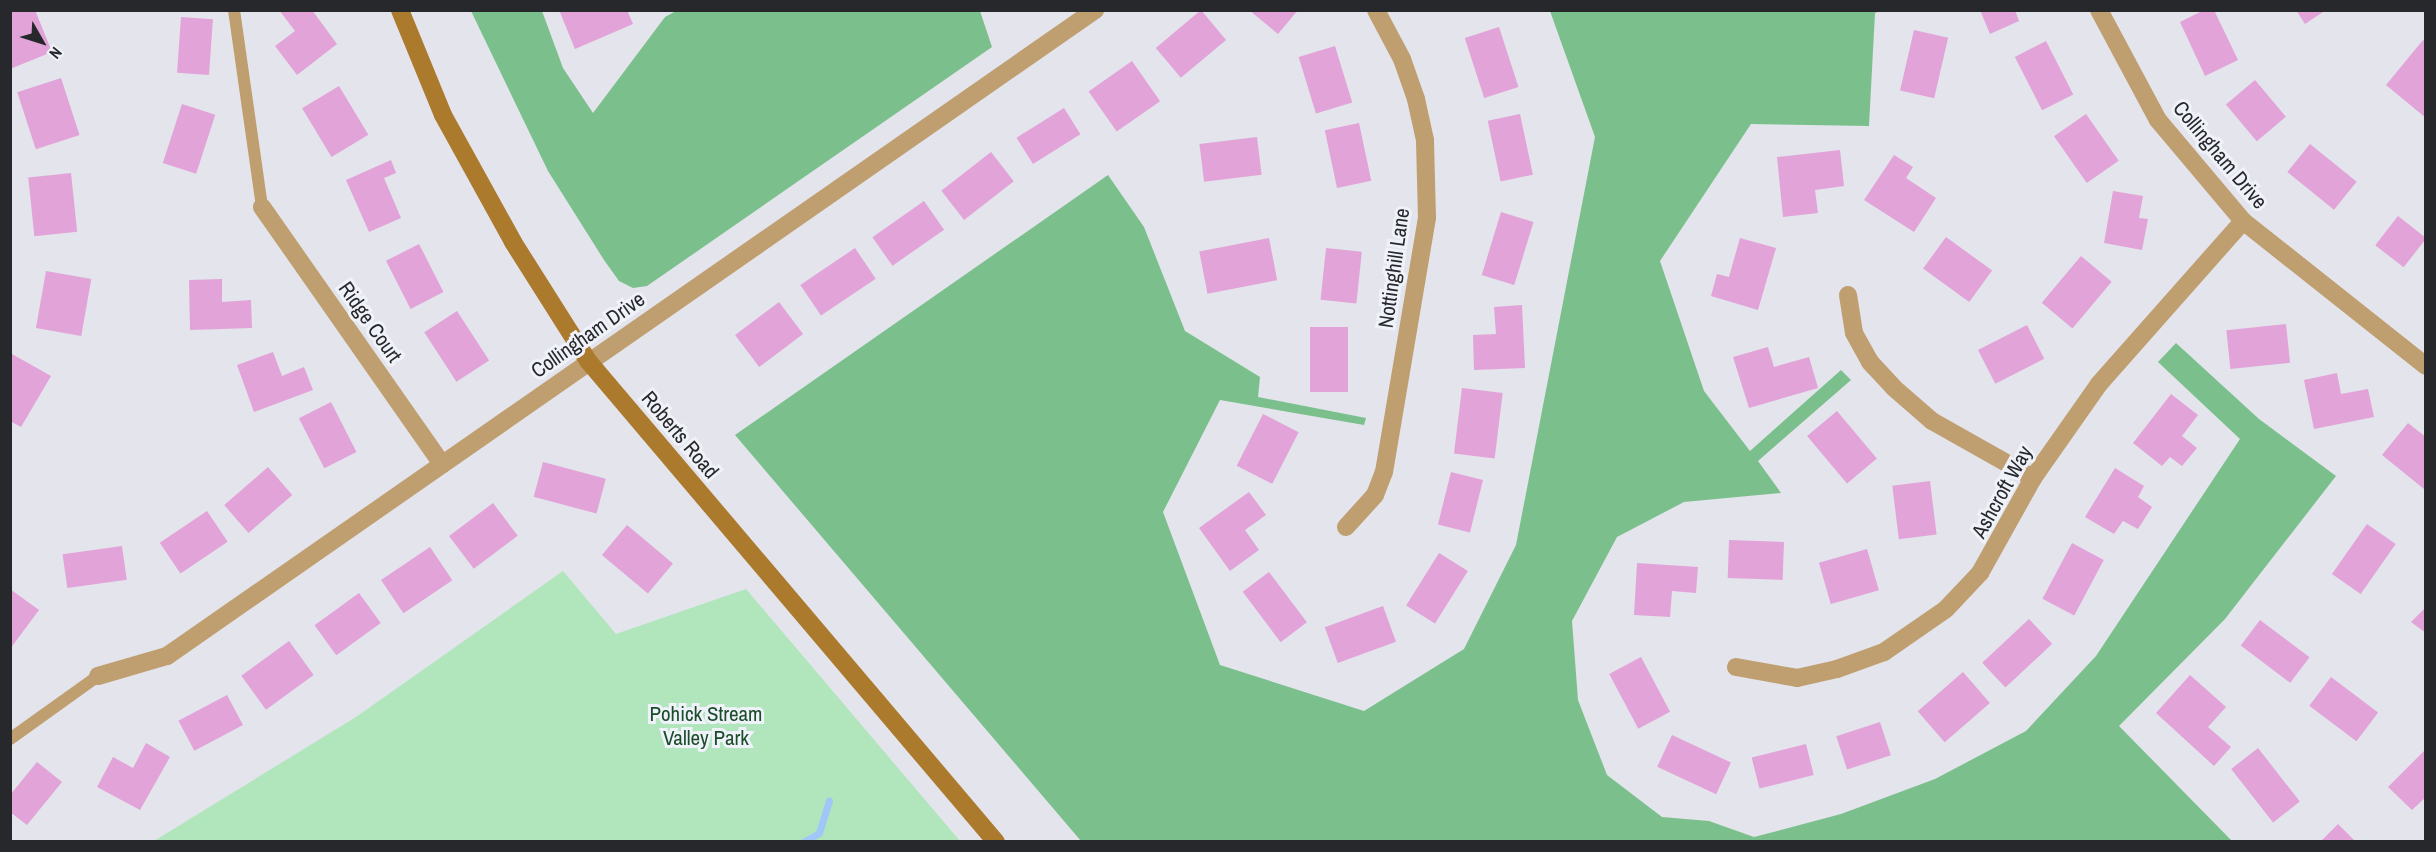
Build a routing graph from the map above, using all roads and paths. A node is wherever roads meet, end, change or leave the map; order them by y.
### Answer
1 (234, 10) edge
2 (400, 10) edge
3 (1095, 10) edge
4 (1376, 10) edge
5 (2099, 10) edge
6 (262, 207) joint
7 (2243, 221) junction
8 (1848, 295) dead end
9 (589, 362) junction
10 (2426, 366) edge
11 (442, 464) junction
12 (2033, 478) junction
13 (1346, 527) dead end
14 (1736, 667) dead end
15 (98, 676) joint
16 (10, 739) edge
17 (996, 842) edge

1 - 6 lane
2 - 9 main road, Roberts Road
3 - 9 street, Collingham Drive
4 - 13 street, Nottinghill Lane
5 - 7 street, Collingham Drive
6 - 11 street, Ridge Court
7 - 10 street, Collingham Drive
7 - 12 street, Ashcroft Way
8 - 12 street
9 - 11 street, Collingham Drive
9 - 17 main road, Roberts Road
11 - 15 street, Collingham Drive
12 - 14 street, Ashcroft Way
15 - 16 lane

